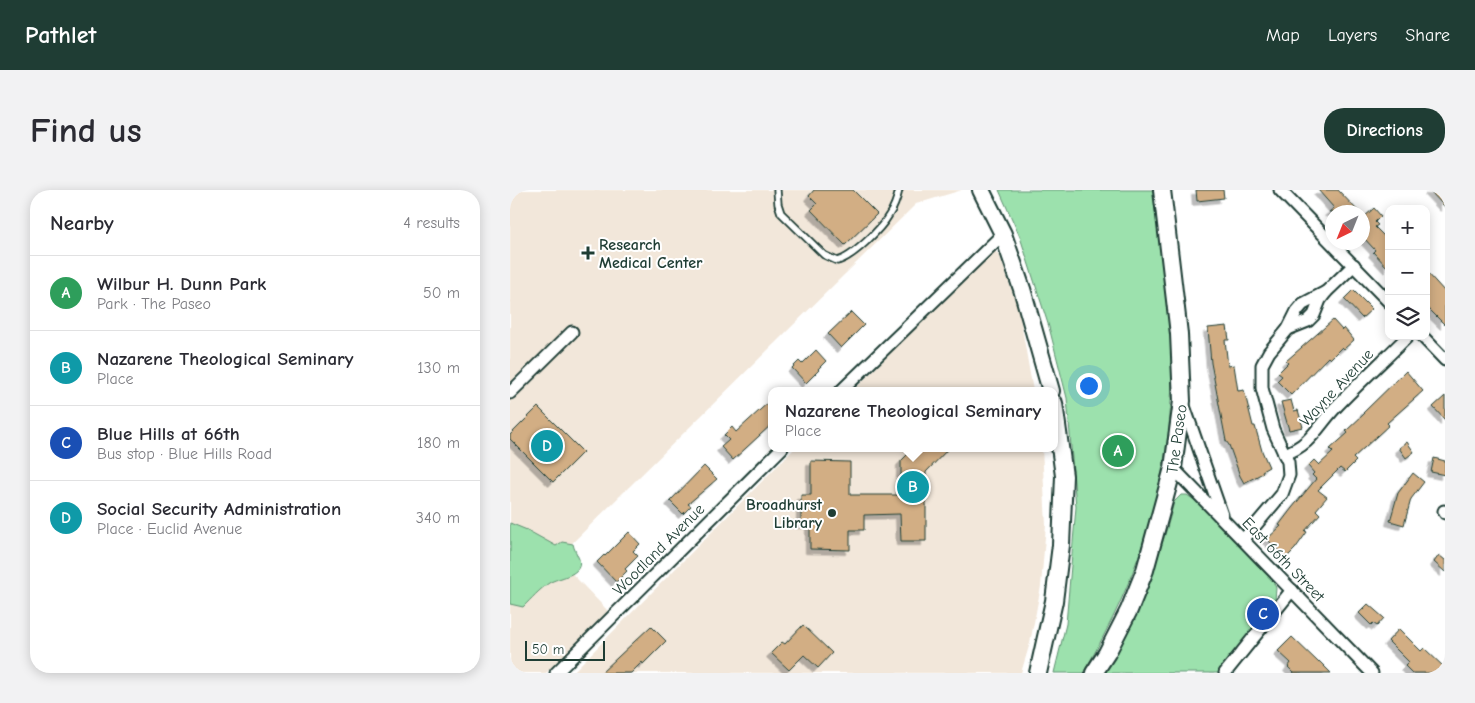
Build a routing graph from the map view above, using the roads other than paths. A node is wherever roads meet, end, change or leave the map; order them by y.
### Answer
1 (777, 190) edge
2 (899, 190) edge
3 (981, 190) edge
4 (1162, 190) edge
5 (1280, 190) edge
6 (1002, 234) junction
7 (1354, 265) junction
8 (1385, 298) edge
9 (572, 332) dead end
10 (1404, 340) edge
11 (1426, 340) edge
12 (1445, 360) edge
13 (845, 387) edge
14 (1050, 387) edge
15 (510, 393) edge
16 (1182, 401) junction
17 (1058, 432) edge
18 (778, 452) edge
19 (1284, 454) junction
20 (1173, 468) junction
21 (1223, 520) junction
22 (1243, 540) junction
23 (1292, 590) junction
24 (556, 673) edge
25 (1038, 673) edge
26 (1094, 673) edge
27 (1225, 673) edge
28 (1372, 673) edge

1 - 2 lane
3 - 6 main road
4 - 16 main road, The Paseo
5 - 7 street
6 - 13 street
6 - 14 main road
7 - 8 street
7 - 19 street
9 - 15 street
10 - 19 street, Wayne Avenue
11 - 12 street
16 - 20 main road, The Paseo
16 - 21 street
17 - 25 main road
18 - 24 street, Woodland Avenue
19 - 22 street
20 - 21 street, East 66th Street
20 - 26 main road, The Paseo
21 - 22 street, East 66th Street
22 - 23 street, East 66th Street
23 - 27 street
23 - 28 street, East 66th Street

